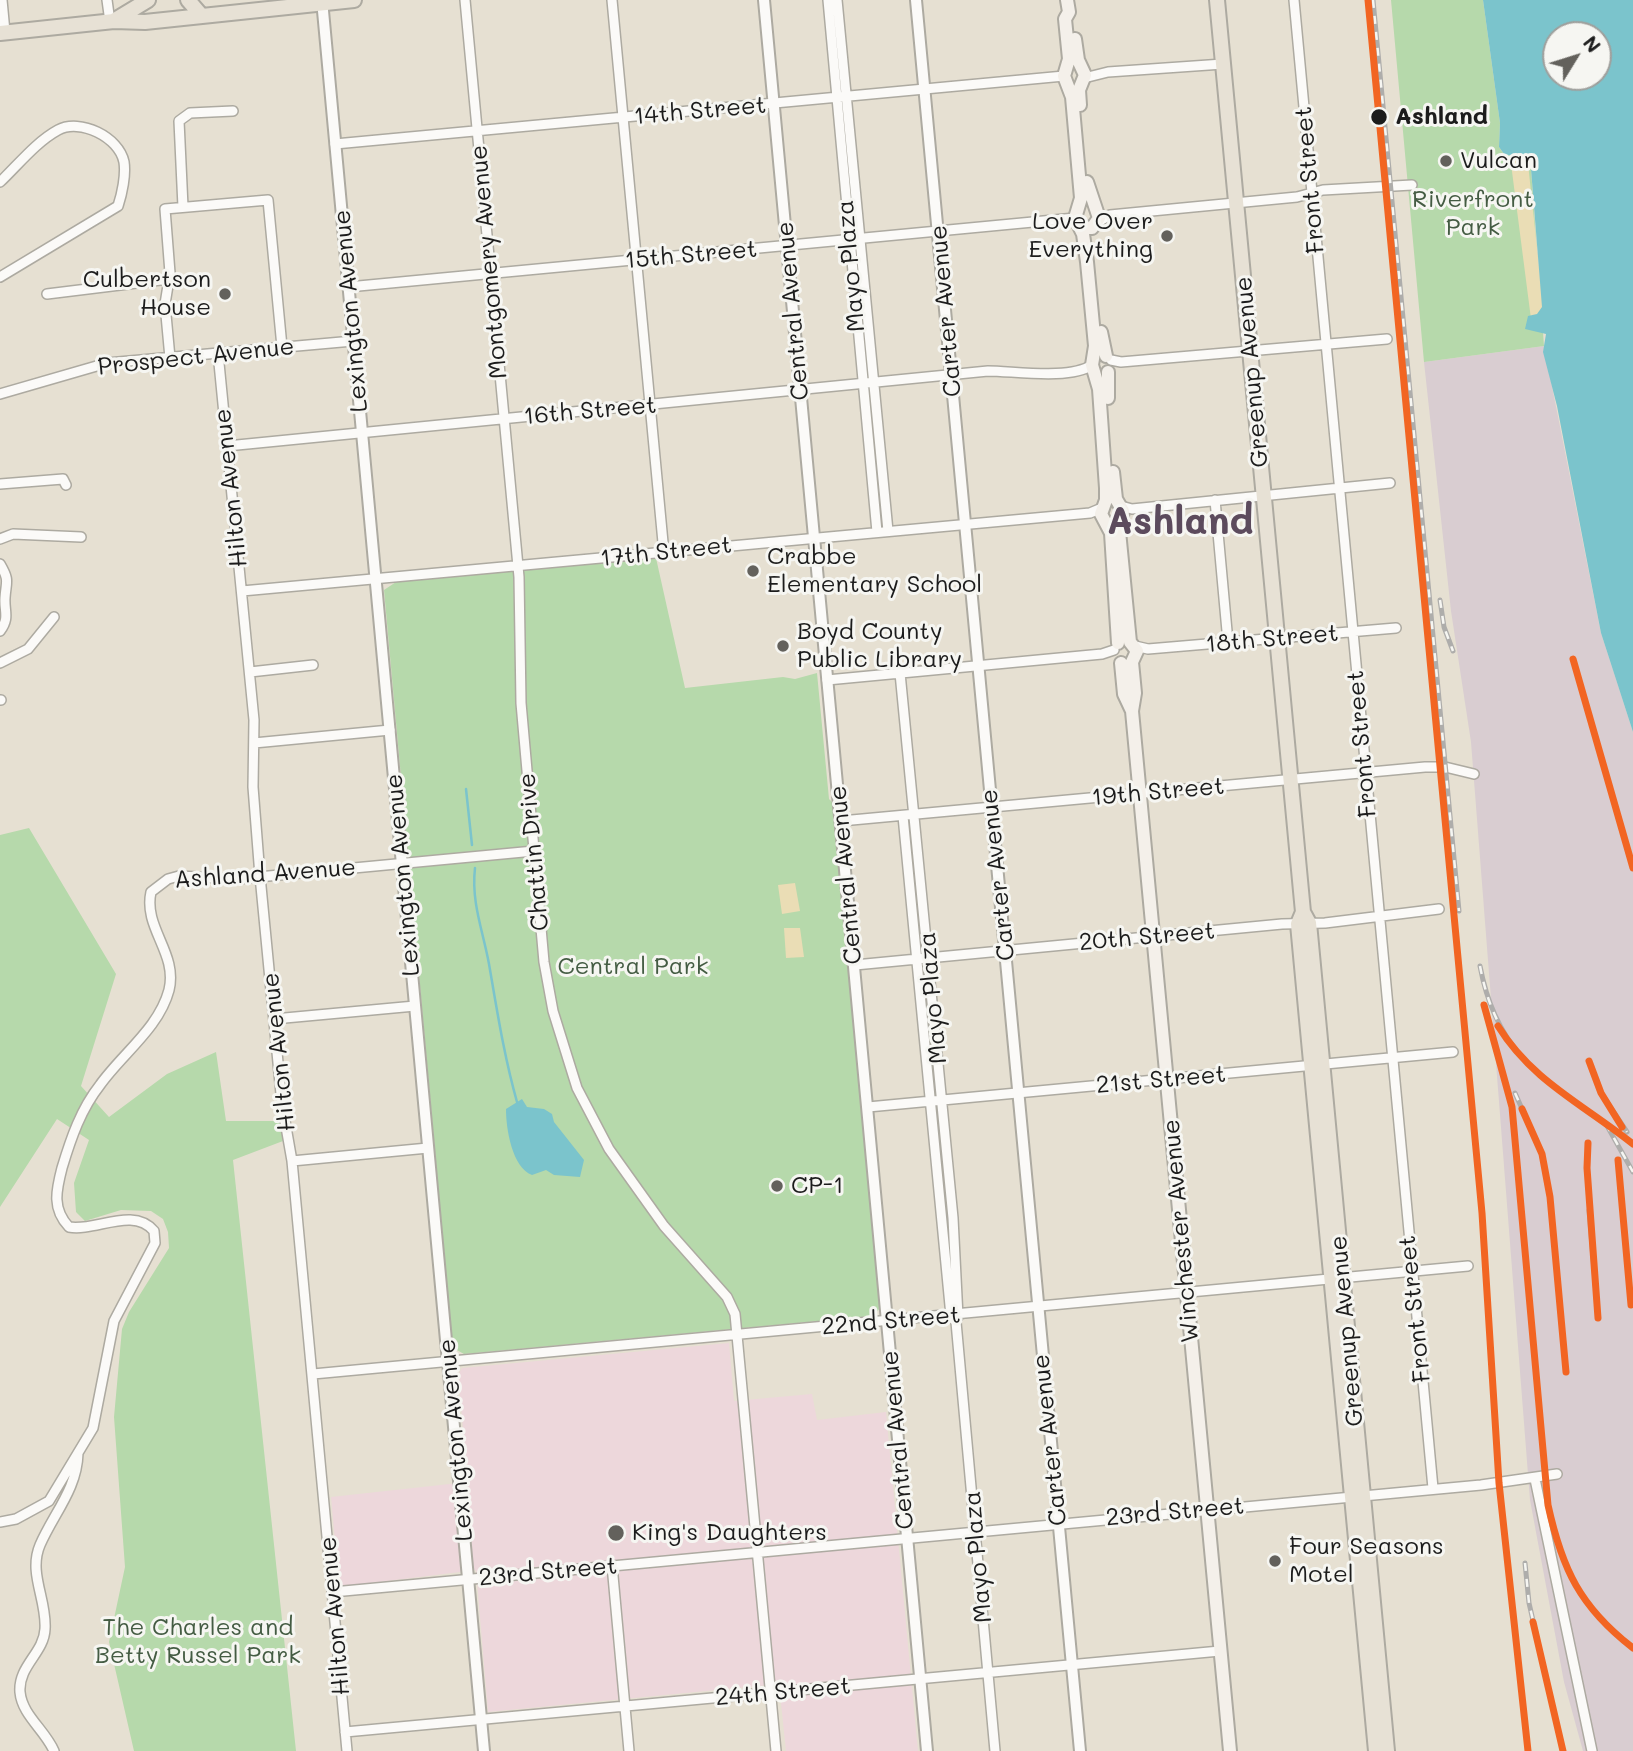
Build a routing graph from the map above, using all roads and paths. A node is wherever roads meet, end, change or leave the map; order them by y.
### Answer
1 (2, 0) edge
2 (107, 0) edge
3 (148, 0) edge
4 (188, 0) edge
5 (354, 0) edge
6 (465, 0) edge
7 (612, 0) edge
8 (764, 0) edge
9 (828, 0) edge
10 (837, 0) edge
11 (916, 0) edge
12 (1217, 0) edge
13 (1294, 0) edge
14 (322, 1) edge
15 (1068, 6) edge
16 (201, 15) junction
17 (112, 22) junction
18 (3, 33) edge
19 (1223, 64) junction
20 (1085, 74) junction
21 (1067, 75) junction
22 (925, 90) junction
23 (841, 98) junction
24 (774, 104) junction
25 (233, 111) dead end
26 (623, 118) junction
27 (477, 131) junction
28 (335, 145) junction
29 (0, 182) edge
30 (1412, 185) dead end
31 (1312, 192) junction
32 (1237, 203) junction
33 (183, 207) junction
34 (1096, 216) junction
35 (1078, 218) junction
36 (938, 233) junction
37 (860, 239) junction
38 (849, 241) junction
39 (787, 246) junction
40 (636, 260) junction
41 (491, 273) junction
42 (0, 277) edge
43 (170, 279) junction
44 (348, 287) junction
45 (47, 294) dead end
46 (1387, 339) dead end
47 (353, 341) junction
48 (1325, 345) junction
49 (282, 347) junction
50 (1250, 349) junction
51 (218, 353) junction
52 (170, 358) junction
53 (1105, 364) junction
54 (952, 375) junction
55 (874, 384) junction
56 (862, 385) junction
57 (800, 391) junction
58 (0, 394) edge
59 (650, 406) junction
60 (504, 419) junction
61 (362, 433) junction
62 (227, 446) junction
63 (1390, 483) dead end
64 (0, 484) edge
65 (66, 485) dead end
66 (1339, 489) junction
67 (1264, 496) junction
68 (1215, 500) junction
69 (1112, 512) junction
70 (965, 525) junction
71 (888, 531) junction
72 (877, 532) junction
73 (81, 537) dead end
74 (814, 537) junction
75 (0, 539) edge
76 (664, 553) junction
77 (0, 564) edge
78 (518, 566) junction
79 (377, 579) junction
80 (242, 591) junction
81 (2, 595) edge
82 (54, 617) dead end
83 (1396, 628) dead end
84 (0, 631) edge
85 (1352, 632) junction
86 (1277, 637) junction
87 (1228, 642) junction
88 (1125, 652) junction
89 (0, 663) edge
90 (313, 665) dead end
91 (978, 666) junction
92 (250, 672) junction
93 (900, 673) junction
94 (827, 680) junction
95 (390, 730) junction
96 (254, 743) junction
97 (1365, 773) junction
98 (1474, 774) dead end
99 (1290, 780) junction
100 (1141, 794) junction
101 (992, 808) junction
102 (915, 815) junction
103 (903, 816) junction
104 (841, 821) junction
105 (534, 851) junction
106 (402, 863) junction
107 (260, 876) junction
108 (1439, 909) dead end
109 (1378, 916) junction
110 (1303, 920) junction
111 (1153, 936) junction
112 (1006, 949) junction
113 (929, 957) junction
114 (916, 958) junction
115 (855, 965) junction
116 (415, 1006) junction
117 (274, 1019) junction
118 (1453, 1052) dead end
119 (1391, 1059) junction
120 (1317, 1065) junction
121 (1167, 1079) junction
122 (1019, 1094) junction
123 (942, 1100) junction
124 (929, 1101) junction
125 (868, 1107) junction
126 (428, 1148) junction
127 (292, 1161) junction
128 (1468, 1266) dead end
129 (1411, 1272) junction
130 (1337, 1278) junction
131 (1187, 1292) junction
132 (1037, 1307) junction
133 (956, 1318) junction
134 (887, 1321) junction
135 (738, 1334) junction
136 (449, 1361) junction
137 (313, 1374) junction
138 (79, 1451) junction
139 (1557, 1474) dead end
140 (1535, 1479) junction
141 (1433, 1488) junction
142 (1357, 1495) junction
143 (1208, 1509) junction
144 (0, 1522) edge
145 (1058, 1523) junction
146 (976, 1531) junction
147 (907, 1538) junction
148 (758, 1552) junction
149 (612, 1565) junction
150 (468, 1579) junction
151 (332, 1592) junction
152 (1220, 1651) junction
153 (1072, 1665) junction
154 (988, 1673) junction
155 (921, 1679) junction
156 (771, 1693) junction
157 (625, 1707) junction
158 (481, 1720) junction
159 (345, 1732) junction
160 (54, 1751) edge
161 (347, 1751) edge
162 (484, 1751) edge
163 (629, 1751) edge
164 (776, 1751) edge
165 (927, 1751) edge
166 (995, 1751) edge
167 (1080, 1751) edge
168 (1230, 1751) edge
169 (1376, 1751) edge
170 (1387, 1751) edge
171 (1592, 1751) edge

1 - 18 street
2 - 17 street
3 - 17 main road
4 - 16 main road
5 - 14 main road
6 - 27 street, Montgomery Avenue
7 - 26 street
8 - 24 street, Central Avenue
9 - 23 street, Mayo Plaza
10 - 23 street, Mayo Plaza
11 - 22 street, Carter Avenue
12 - 19 main road, Greenup Avenue
13 - 31 street, Front Street
14 - 16 main road
14 - 28 street, Lexington Avenue
15 - 20 main road, Winchester Avenue
15 - 21 main road, Winchester Avenue
16 - 17 main road
17 - 18 main road
19 - 20 street
19 - 32 main road, Greenup Avenue
20 - 21 main road
20 - 21 main road
20 - 34 main road, Winchester Avenue
21 - 22 street, 14th Street
21 - 35 main road, Winchester Avenue
22 - 23 street, 14th Street
22 - 36 street, Carter Avenue
23 - 24 street, 14th Street
23 - 37 street, Mayo Plaza
23 - 38 street, Mayo Plaza
24 - 26 street, 14th Street
24 - 39 street, Central Avenue
25 - 33 street
26 - 27 street, 14th Street
26 - 40 street
27 - 28 street, 14th Street
27 - 41 street, Montgomery Avenue
28 - 44 street, Lexington Avenue
29 - 42 street
30 - 31 street
31 - 32 street
31 - 48 street, Front Street
32 - 34 street
32 - 50 main road, Greenup Avenue
33 - 43 street
33 - 49 street
34 - 35 main road
34 - 35 main road
34 - 53 main road, Winchester Avenue
35 - 36 street, 15th Street
35 - 53 main road, Winchester Avenue
36 - 37 street, 15th Street
36 - 54 street, Carter Avenue
37 - 38 street, 15th Street
37 - 55 street, Mayo Plaza
38 - 39 street, 15th Street
38 - 56 street, Mayo Plaza
39 - 40 street, 15th Street
39 - 57 street, Central Avenue
40 - 41 street, 15th Street
40 - 59 street
41 - 44 street, 15th Street
41 - 60 street, Montgomery Avenue
43 - 45 street
43 - 52 street
44 - 47 street, Lexington Avenue
46 - 48 street
47 - 49 street, Prospect Avenue
47 - 61 street, Lexington Avenue
48 - 50 street
48 - 66 street, Front Street
49 - 51 street, Prospect Avenue
50 - 53 street
50 - 67 main road, Greenup Avenue
51 - 52 street, Prospect Avenue
51 - 62 street, Hilton Avenue
52 - 58 street, Prospect Avenue
53 - 54 street, 16th Street
53 - 69 main road, Winchester Avenue
54 - 55 street, 16th Street
54 - 70 street, Carter Avenue
55 - 56 street, 16th Street
55 - 71 street, Mayo Plaza
56 - 57 street, 16th Street
56 - 72 street, Mayo Plaza
57 - 59 street, 16th Street
57 - 74 street, Central Avenue
59 - 60 street, 16th Street
59 - 76 street
60 - 61 street, 16th Street
60 - 78 street, Montgomery Avenue
61 - 62 street, 16th Street
61 - 79 street, Lexington Avenue
62 - 80 street, Hilton Avenue
63 - 66 street, 17th Street
64 - 65 street
66 - 67 street, 17th Street
66 - 85 street, Front Street
67 - 68 street, 17th Street
67 - 86 main road, Greenup Avenue
68 - 69 street, 17th Street
68 - 87 street
69 - 70 street, 17th Street
69 - 88 main road, Winchester Avenue
70 - 71 street, 17th Street
70 - 91 street, Carter Avenue
71 - 72 street, 17th Street
72 - 74 street, 17th Street
73 - 75 street
74 - 76 street, 17th Street
74 - 94 street, Central Avenue
76 - 78 street, 17th Street
77 - 81 street
78 - 79 street, 17th Street
78 - 105 street, Chattin Drive
79 - 80 street, 17th Street
79 - 95 street, Lexington Avenue
80 - 92 street, Hilton Avenue
81 - 84 street
82 - 89 street
83 - 85 street, 18th Street
85 - 86 street, 18th Street
85 - 97 street, Front Street
86 - 87 street, 18th Street
86 - 99 main road, Greenup Avenue
87 - 88 street, 18th Street
88 - 91 street, 18th Street
88 - 100 main road, Winchester Avenue
90 - 92 street
91 - 93 street, 18th Street
91 - 101 street, Carter Avenue
92 - 96 street, Hilton Avenue
93 - 94 street, 18th Street
93 - 102 street, Mayo Plaza
94 - 104 street, Central Avenue
95 - 96 street
95 - 106 street, Lexington Avenue
96 - 107 street, Hilton Avenue
97 - 98 street, 19th Street
97 - 99 street, 19th Street
97 - 109 street, Front Street
99 - 100 street, 19th Street
99 - 110 main road, Greenup Avenue
100 - 101 street, 19th Street
100 - 111 main road, Winchester Avenue
101 - 102 street, 19th Street
101 - 112 street, Carter Avenue
102 - 103 street, 19th Street
102 - 113 street, Mayo Plaza
103 - 104 street, 19th Street
103 - 114 street, Mayo Plaza
104 - 115 street, Central Avenue
105 - 106 street, Ashland Avenue
105 - 135 street, Chattin Drive
106 - 107 street, Ashland Avenue
106 - 116 street, Lexington Avenue
107 - 117 street, Hilton Avenue
107 - 138 street, Ashland Avenue
108 - 109 street, 20th Street
109 - 110 street, 20th Street
109 - 119 street, Front Street
110 - 111 street, 20th Street
110 - 120 main road, Greenup Avenue
111 - 112 street, 20th Street
111 - 121 main road, Winchester Avenue
112 - 113 street, 20th Street
112 - 122 street, Carter Avenue
113 - 114 street, 20th Street
113 - 123 street, Mayo Plaza
114 - 115 street, 20th Street
114 - 124 street, Mayo Plaza
115 - 125 street, Central Avenue
116 - 117 street
116 - 126 street, Lexington Avenue
117 - 127 street, Hilton Avenue
118 - 119 street, 21st Street
119 - 120 street, 21st Street
119 - 129 street, Front Street
120 - 121 street, 21st Street
120 - 130 main road, Greenup Avenue
121 - 122 street, 21st Street
121 - 131 main road, Winchester Avenue
122 - 123 street, 21st Street
122 - 132 street, Carter Avenue
123 - 124 street, 21st Street
123 - 133 street, Mayo Plaza
124 - 125 street, 21st Street
124 - 133 street, Mayo Plaza
125 - 134 street, Central Avenue
126 - 127 street
126 - 136 street, Lexington Avenue
127 - 137 street, Hilton Avenue
128 - 129 street, 22nd Street
129 - 130 street, 22nd Street
129 - 141 street, Front Street
130 - 131 street, 22nd Street
130 - 142 main road, Greenup Avenue
131 - 132 street, 22nd Street
131 - 143 main road, Winchester Avenue
132 - 133 street, 22nd Street
132 - 145 street, Carter Avenue
133 - 134 street, 22nd Street
133 - 146 street, Mayo Plaza
134 - 135 street, 22nd Street
134 - 147 street, Central Avenue
135 - 136 street, 22nd Street
135 - 148 street, Chattin Drive
136 - 137 street, 22nd Street
136 - 150 street, Lexington Avenue
137 - 151 street, Hilton Avenue
138 - 144 street, Ashland Avenue
138 - 160 street
139 - 140 street, 23rd Street
140 - 141 street, 23rd Street
140 - 171 street
141 - 142 street, 23rd Street
142 - 143 street, 23rd Street
142 - 169 main road, Greenup Avenue
142 - 170 main road, Greenup Avenue
143 - 145 street, 23rd Street
143 - 152 main road, Winchester Avenue
145 - 146 street, 23rd Street
145 - 153 street, Carter Avenue
146 - 147 street, 23rd Street
146 - 154 street, Mayo Plaza
147 - 148 street, 23rd Street
147 - 155 street, Central Avenue
148 - 149 street, 23rd Street
148 - 156 street, Chattin Drive
149 - 150 street, 23rd Street
149 - 157 street
150 - 151 street, 23rd Street
150 - 158 street, Lexington Avenue
151 - 159 street, Hilton Avenue
152 - 153 street, 24th Street
152 - 168 main road, Winchester Avenue
153 - 154 street, 24th Street
153 - 167 street, Carter Avenue
154 - 155 street, 24th Street
154 - 166 street, Mayo Plaza
155 - 156 street, 24th Street
155 - 165 street, Central Avenue
156 - 157 street, 24th Street
156 - 164 street, Chattin Drive
157 - 158 street, 24th Street
157 - 163 street
158 - 159 street, 24th Street
158 - 162 street, Lexington Avenue
159 - 161 street, Hilton Avenue

